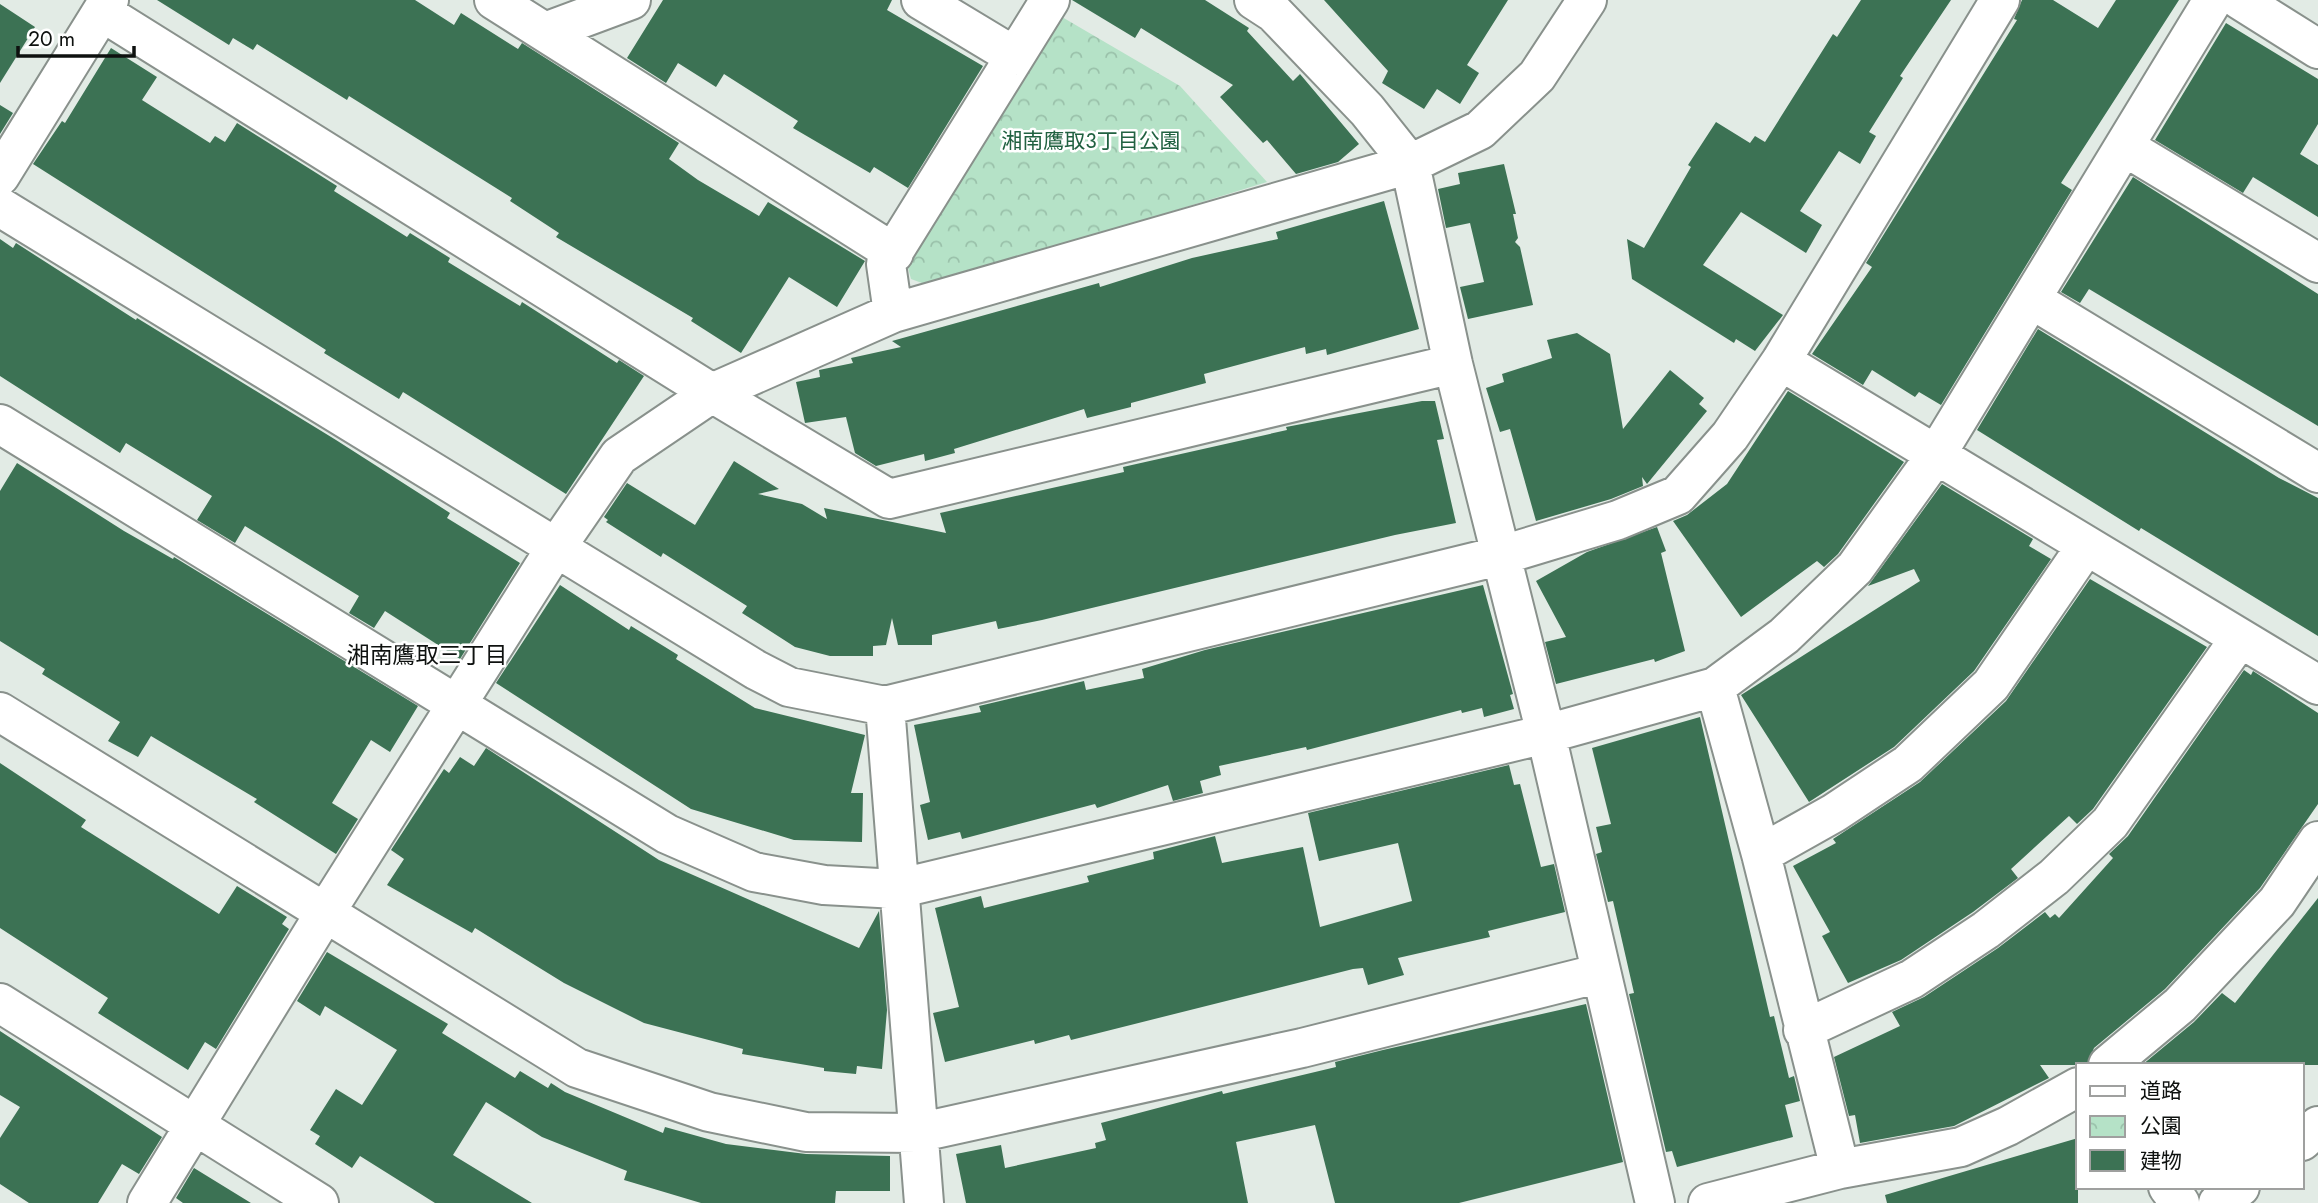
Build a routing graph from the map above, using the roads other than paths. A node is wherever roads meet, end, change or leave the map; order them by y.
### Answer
1 (494, 0) edge
2 (631, 0) edge
3 (921, 0) edge
4 (1050, 0) edge
5 (1587, 0) edge
6 (2000, 0) edge
7 (2213, 0) edge
8 (2240, 0) edge
9 (1270, 4) edge
10 (106, 6) edge
11 (545, 32) junction
12 (2318, 49) edge
13 (1014, 56) junction
14 (2125, 147) junction
15 (1410, 164) junction
16 (0, 176) edge
17 (0, 207) edge
18 (894, 253) junction
19 (2318, 262) edge
20 (2031, 299) junction
21 (893, 313) junction
22 (1781, 361) junction
23 (1453, 364) junction
24 (712, 393) junction
25 (0, 424) edge
26 (1936, 455) junction
27 (2318, 473) edge
28 (2086, 546) junction
29 (555, 550) junction
30 (1499, 556) junction
31 (2240, 639) junction
32 (2318, 685) edge
33 (1715, 687) junction
34 (458, 705) junction
35 (885, 706) junction
36 (0, 712) edge
37 (1546, 734) junction
38 (2318, 841) edge
39 (1761, 853) junction
40 (897, 889) junction
41 (325, 914) junction
42 (1601, 973) junction
43 (0, 1003) edge
44 (1803, 1030) junction
45 (2110, 1063) edge
46 (2076, 1088) edge
47 (2318, 1126) edge
48 (195, 1127) junction
49 (917, 1133) junction
50 (2304, 1139) edge
51 (1840, 1169) junction
52 (2237, 1189) edge
53 (148, 1203) edge
54 (319, 1203) edge
55 (924, 1203) edge
56 (1655, 1203) edge
57 (1708, 1203) edge
58 (2218, 1203) edge

1 - 11 street
2 - 11 street
3 - 13 street
4 - 13 street
5 - 15 street
6 - 22 street
7 - 14 street
8 - 12 street
9 - 15 street
10 - 16 street
10 - 24 street
11 - 18 street
13 - 18 street
14 - 19 street
14 - 20 street
15 - 21 street
15 - 23 street
17 - 29 street
18 - 21 street
20 - 26 street
20 - 27 street
21 - 24 street
22 - 26 street
22 - 30 street
23 - 24 street
23 - 30 street
24 - 29 street
25 - 34 street
26 - 28 street
26 - 33 street
28 - 31 street
28 - 39 street
29 - 34 street
29 - 35 street
30 - 35 street
30 - 37 street
31 - 32 street
31 - 44 street
33 - 37 street
33 - 39 street
34 - 40 street
34 - 41 street
35 - 40 street
36 - 41 street
37 - 40 street
37 - 42 street
38 - 45 street
39 - 44 street
40 - 49 street
41 - 48 street
41 - 49 street
42 - 49 street
42 - 56 street
43 - 48 street
44 - 51 street
46 - 51 street
47 - 50 street
48 - 53 street
48 - 54 street
49 - 55 street
51 - 57 street
52 - 58 street

